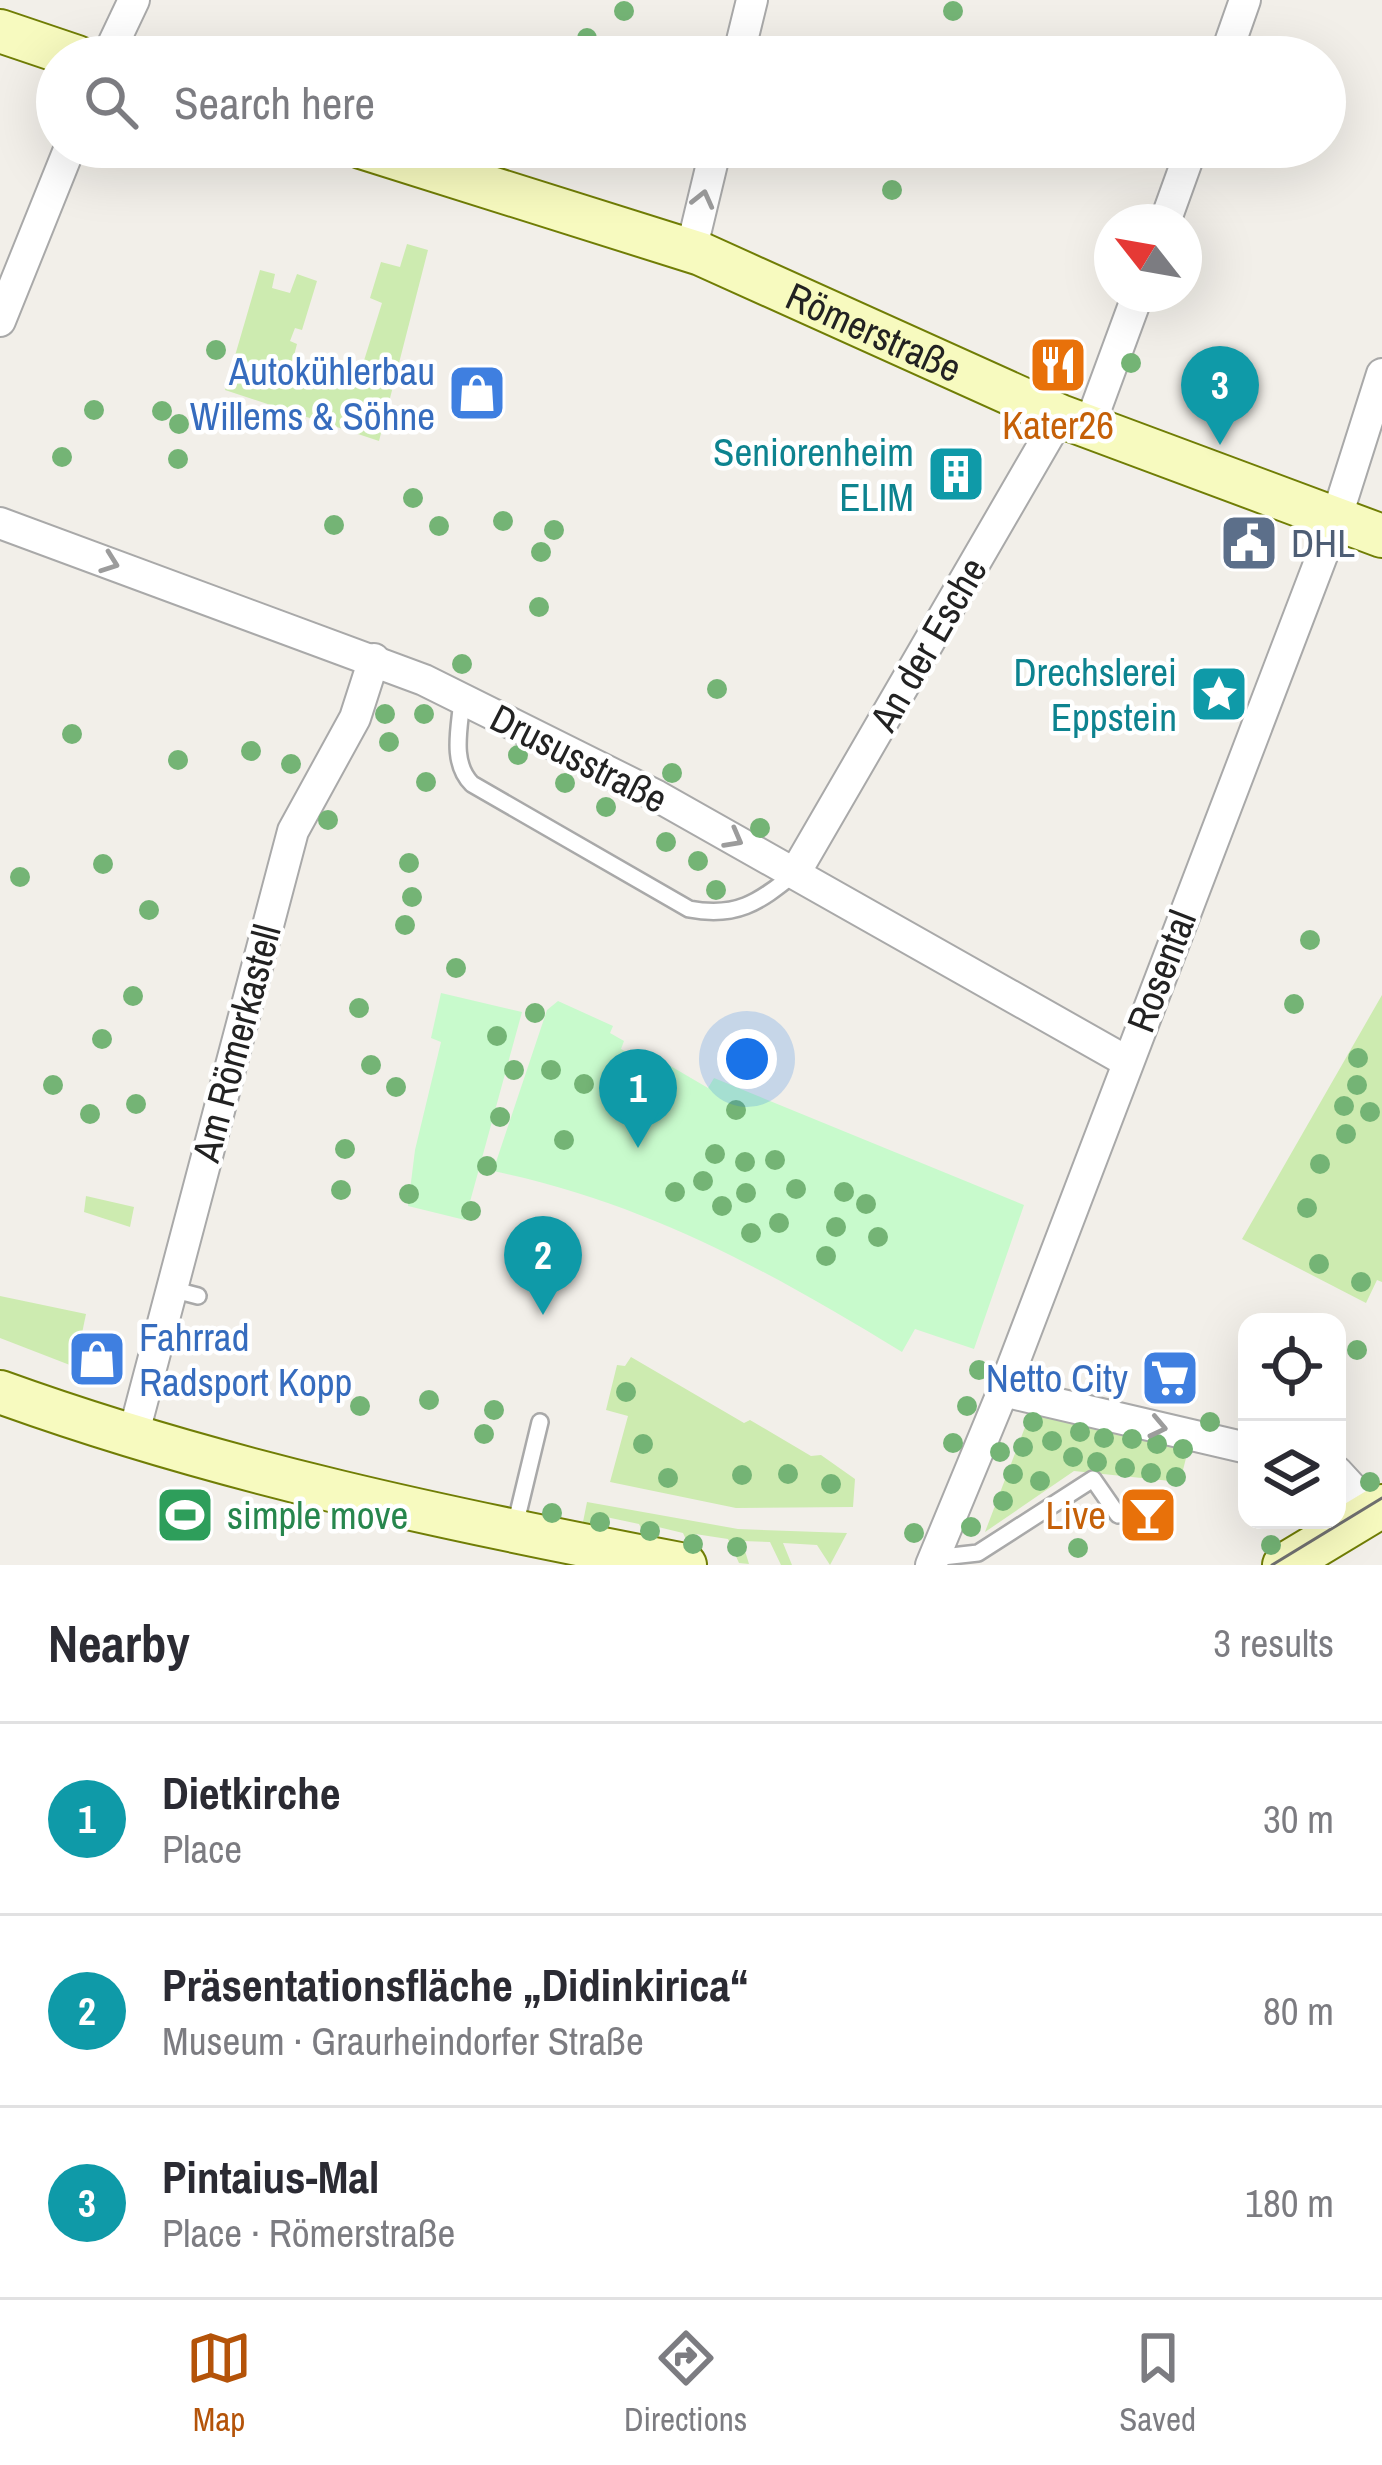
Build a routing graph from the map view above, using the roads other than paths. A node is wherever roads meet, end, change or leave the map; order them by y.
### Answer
1 (134, 0) edge
2 (752, 0) edge
3 (1245, 0) edge
4 (0, 31) edge
5 (117, 36) edge
6 (743, 36) edge
7 (1232, 36) edge
8 (36, 43) edge
9 (62, 168) edge
10 (428, 168) edge
11 (711, 168) edge
12 (1184, 168) edge
13 (1171, 204) edge
14 (691, 251) junction
15 (1129, 312) edge
16 (0, 321) edge
17 (1382, 374) edge
18 (1075, 421) junction
19 (1336, 519) junction
20 (0, 523) edge
21 (1382, 536) edge
22 (374, 658) junction
23 (462, 699) junction
24 (795, 873) junction
25 (1126, 1060) junction
26 (1003, 1391) junction
27 (0, 1392) edge
28 (540, 1422) dead end
29 (132, 1440) junction
30 (1238, 1446) edge
31 (1346, 1480) edge
32 (1377, 1508) edge
33 (1118, 1515) dead end
34 (514, 1531) junction
35 (933, 1562) edge
36 (685, 1565) edge
37 (1284, 1565) edge

1 - 5 street
2 - 6 street
3 - 7 street
4 - 8 main road
9 - 16 street
10 - 14 main road, Römerstraße
14 -> 11 street
12 - 13 street
14 - 18 main road, Römerstraße
15 - 18 street, An der Esche
17 - 19 street, Rosental
18 - 19 main road, Römerstraße
18 - 24 street, An der Esche
19 - 21 main road, Römerstraße
19 - 25 street, Rosental
20 -> 22 street, Drususstraße
22 - 23 street, Drususstraße
22 - 29 street, Am Römerkastell
23 -> 24 street, Drususstraße
23 - 24 lane
24 - 25 street, Drususstraße
25 - 26 street, Rosental
26 -> 30 street
26 - 35 street, Rosental
27 - 29 main road
28 - 34 lane
29 - 34 main road
31 - 32 street
32 - 37 main road
33 - 35 lane
34 - 36 main road

